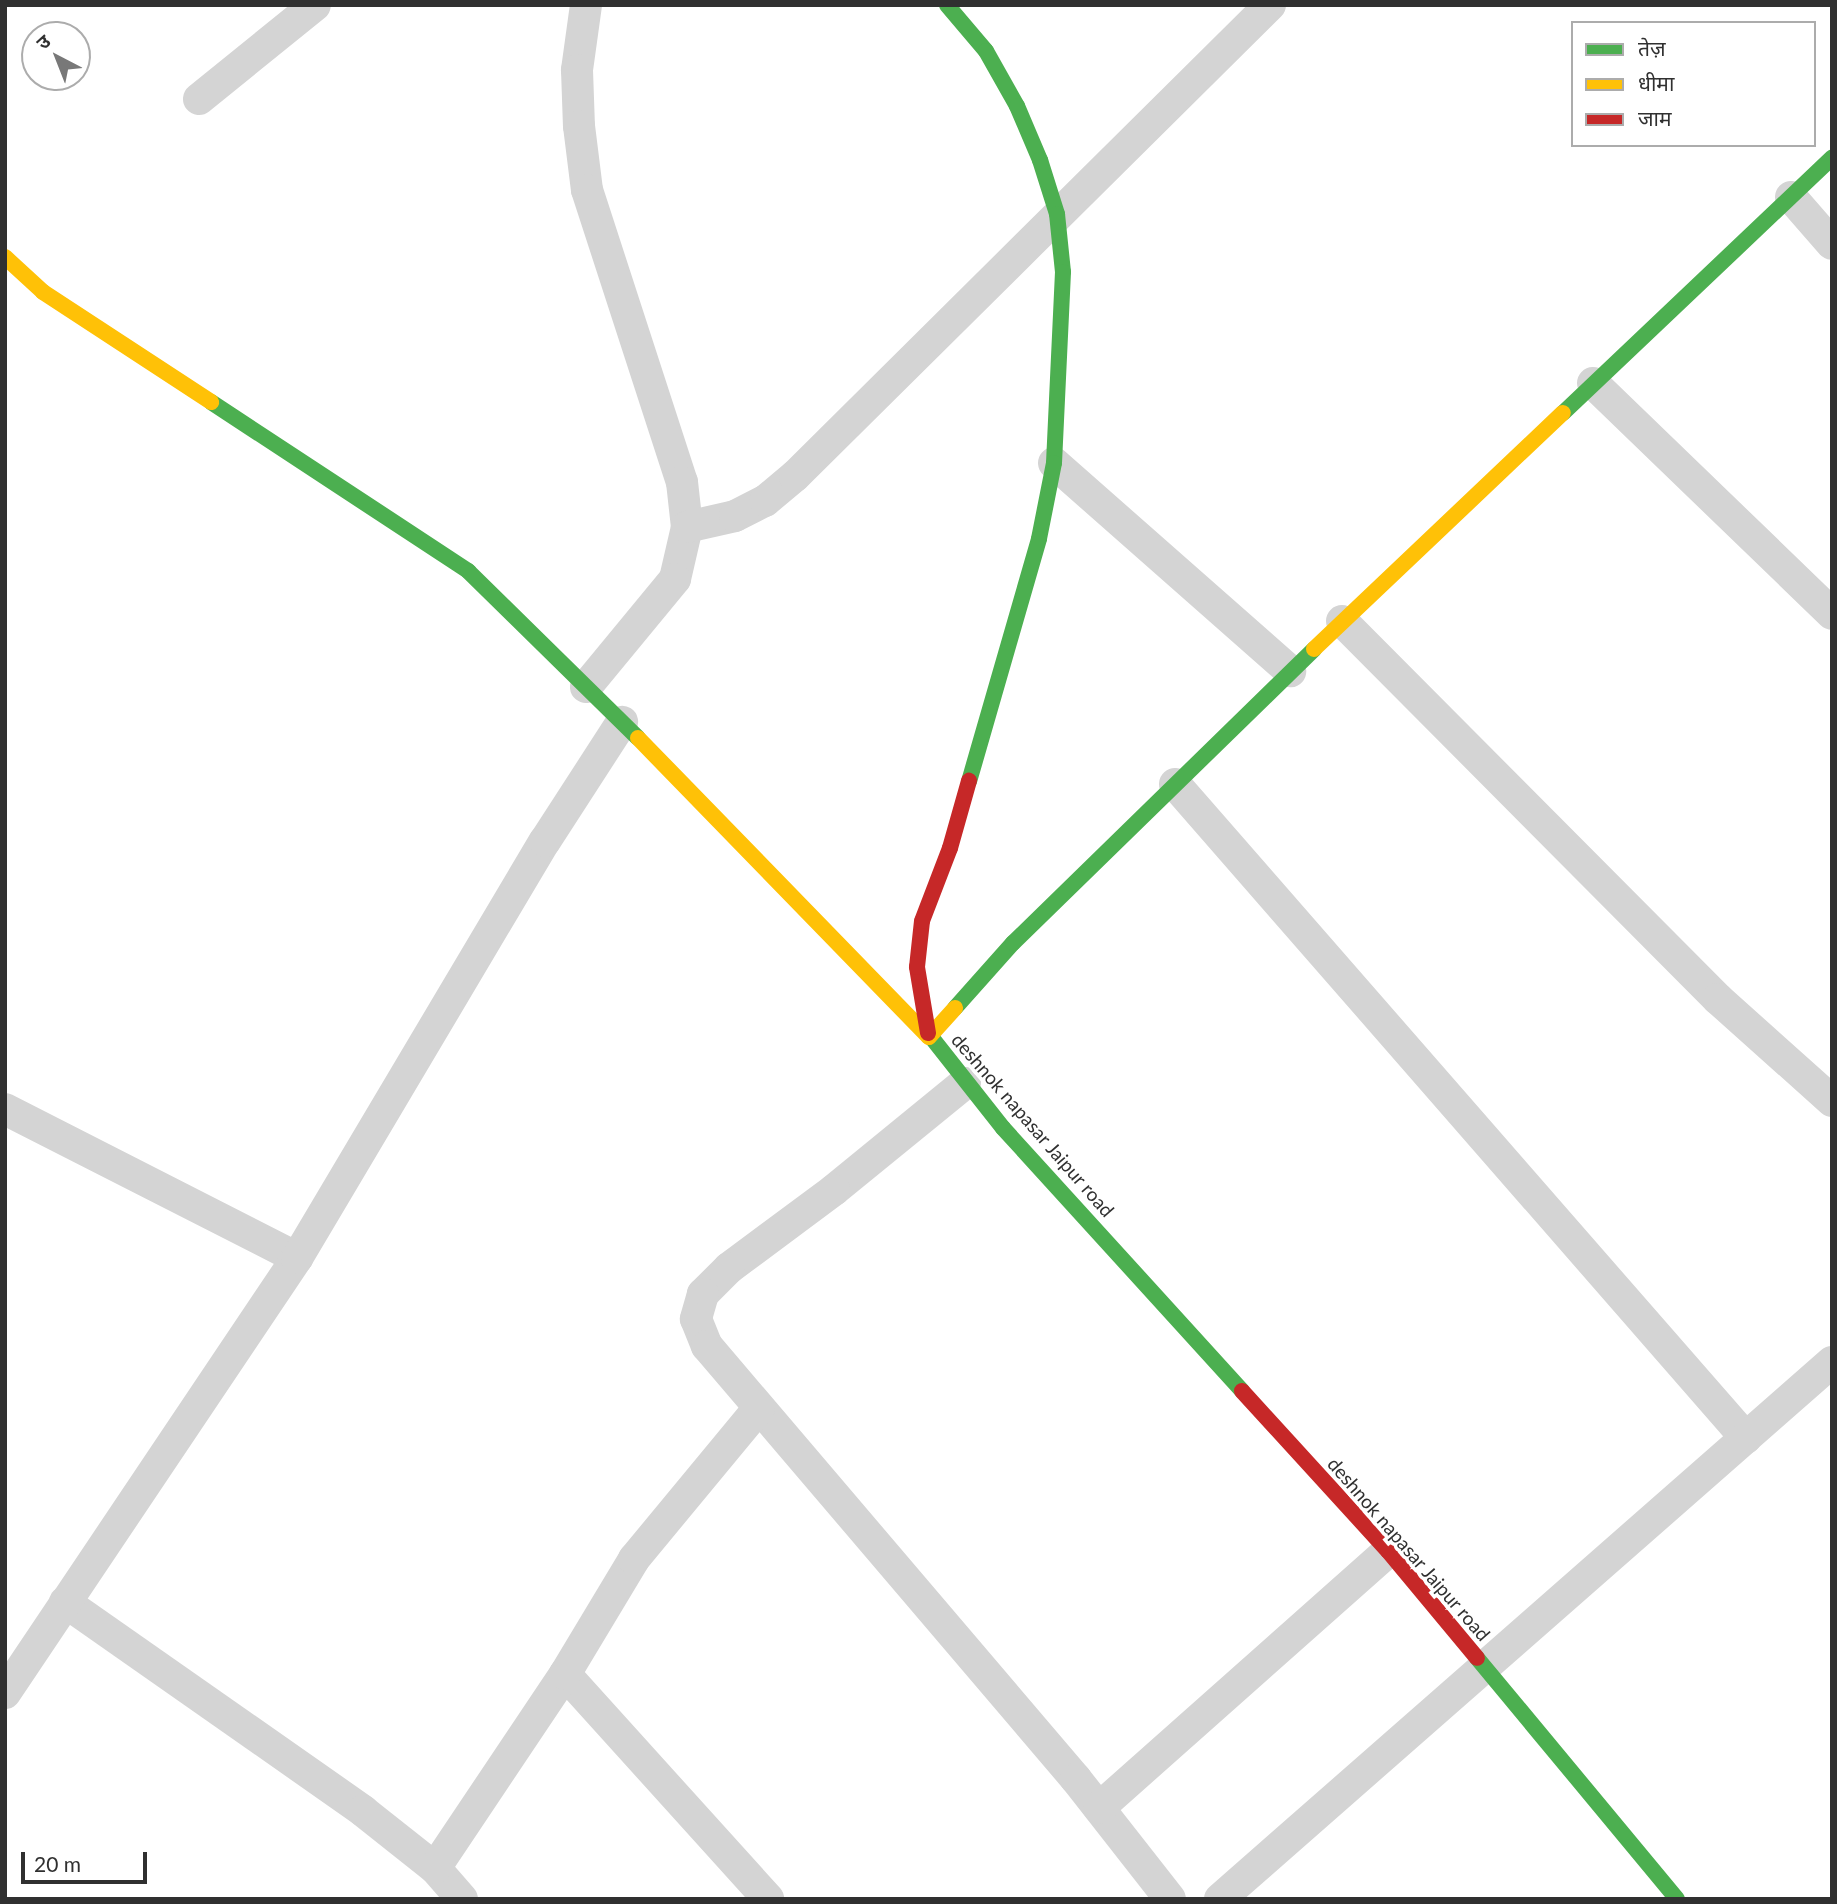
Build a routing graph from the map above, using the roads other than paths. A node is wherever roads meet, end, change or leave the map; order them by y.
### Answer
1 (315, 5) edge
2 (586, 5) edge
3 (947, 5) edge
4 (1270, 5) edge
5 (199, 99) dead end
6 (1832, 158) edge
7 (1791, 197) junction
8 (1057, 214) junction
9 (1832, 244) edge
10 (5, 257) edge
11 (1593, 383) junction
12 (1054, 463) junction
13 (687, 527) junction
14 (1832, 614) edge
15 (1342, 621) junction
16 (1290, 671) junction
17 (586, 687) junction
18 (622, 722) junction
19 (1175, 784) junction
20 (929, 1037) junction
21 (965, 1083) junction
22 (1832, 1101) edge
23 (5, 1108) edge
24 (297, 1258) junction
25 (1832, 1362) edge
26 (759, 1408) junction
27 (1746, 1438) junction
28 (1388, 1551) junction
29 (65, 1602) junction
30 (1484, 1670) junction
31 (565, 1674) junction
32 (5, 1693) edge
33 (1099, 1808) junction
34 (435, 1868) junction
35 (463, 1899) edge
36 (768, 1899) edge
37 (1170, 1899) edge
38 (1220, 1899) edge
39 (1677, 1899) edge

1 - 5 street
2 - 13 street
3 - 8 street, deshnok napasar Jaipur road
4 - 8 street
6 - 7 street
7 - 9 street
7 - 11 street
8 - 12 street, deshnok napasar Jaipur road
8 - 13 street
10 - 17 street
11 - 14 street
11 - 15 street
12 - 16 street
12 - 20 street, deshnok napasar Jaipur road
13 - 17 street
15 - 16 street
15 - 22 street
16 - 19 street
17 - 18 street
18 - 20 street
18 - 24 street
19 - 20 street
19 - 27 street
20 - 21 street, deshnok napasar Jaipur road
21 - 26 street
21 - 28 street, deshnok napasar Jaipur road
23 - 24 street
24 - 29 street
25 - 27 street
26 - 31 street
26 - 33 street
27 - 30 street
28 - 30 street, deshnok napasar Jaipur road
28 - 33 street
29 - 32 street
29 - 34 street
30 - 38 street
30 - 39 street, deshnok napasar Jaipur road
31 - 34 street
31 - 36 street
33 - 37 street
34 - 35 street

